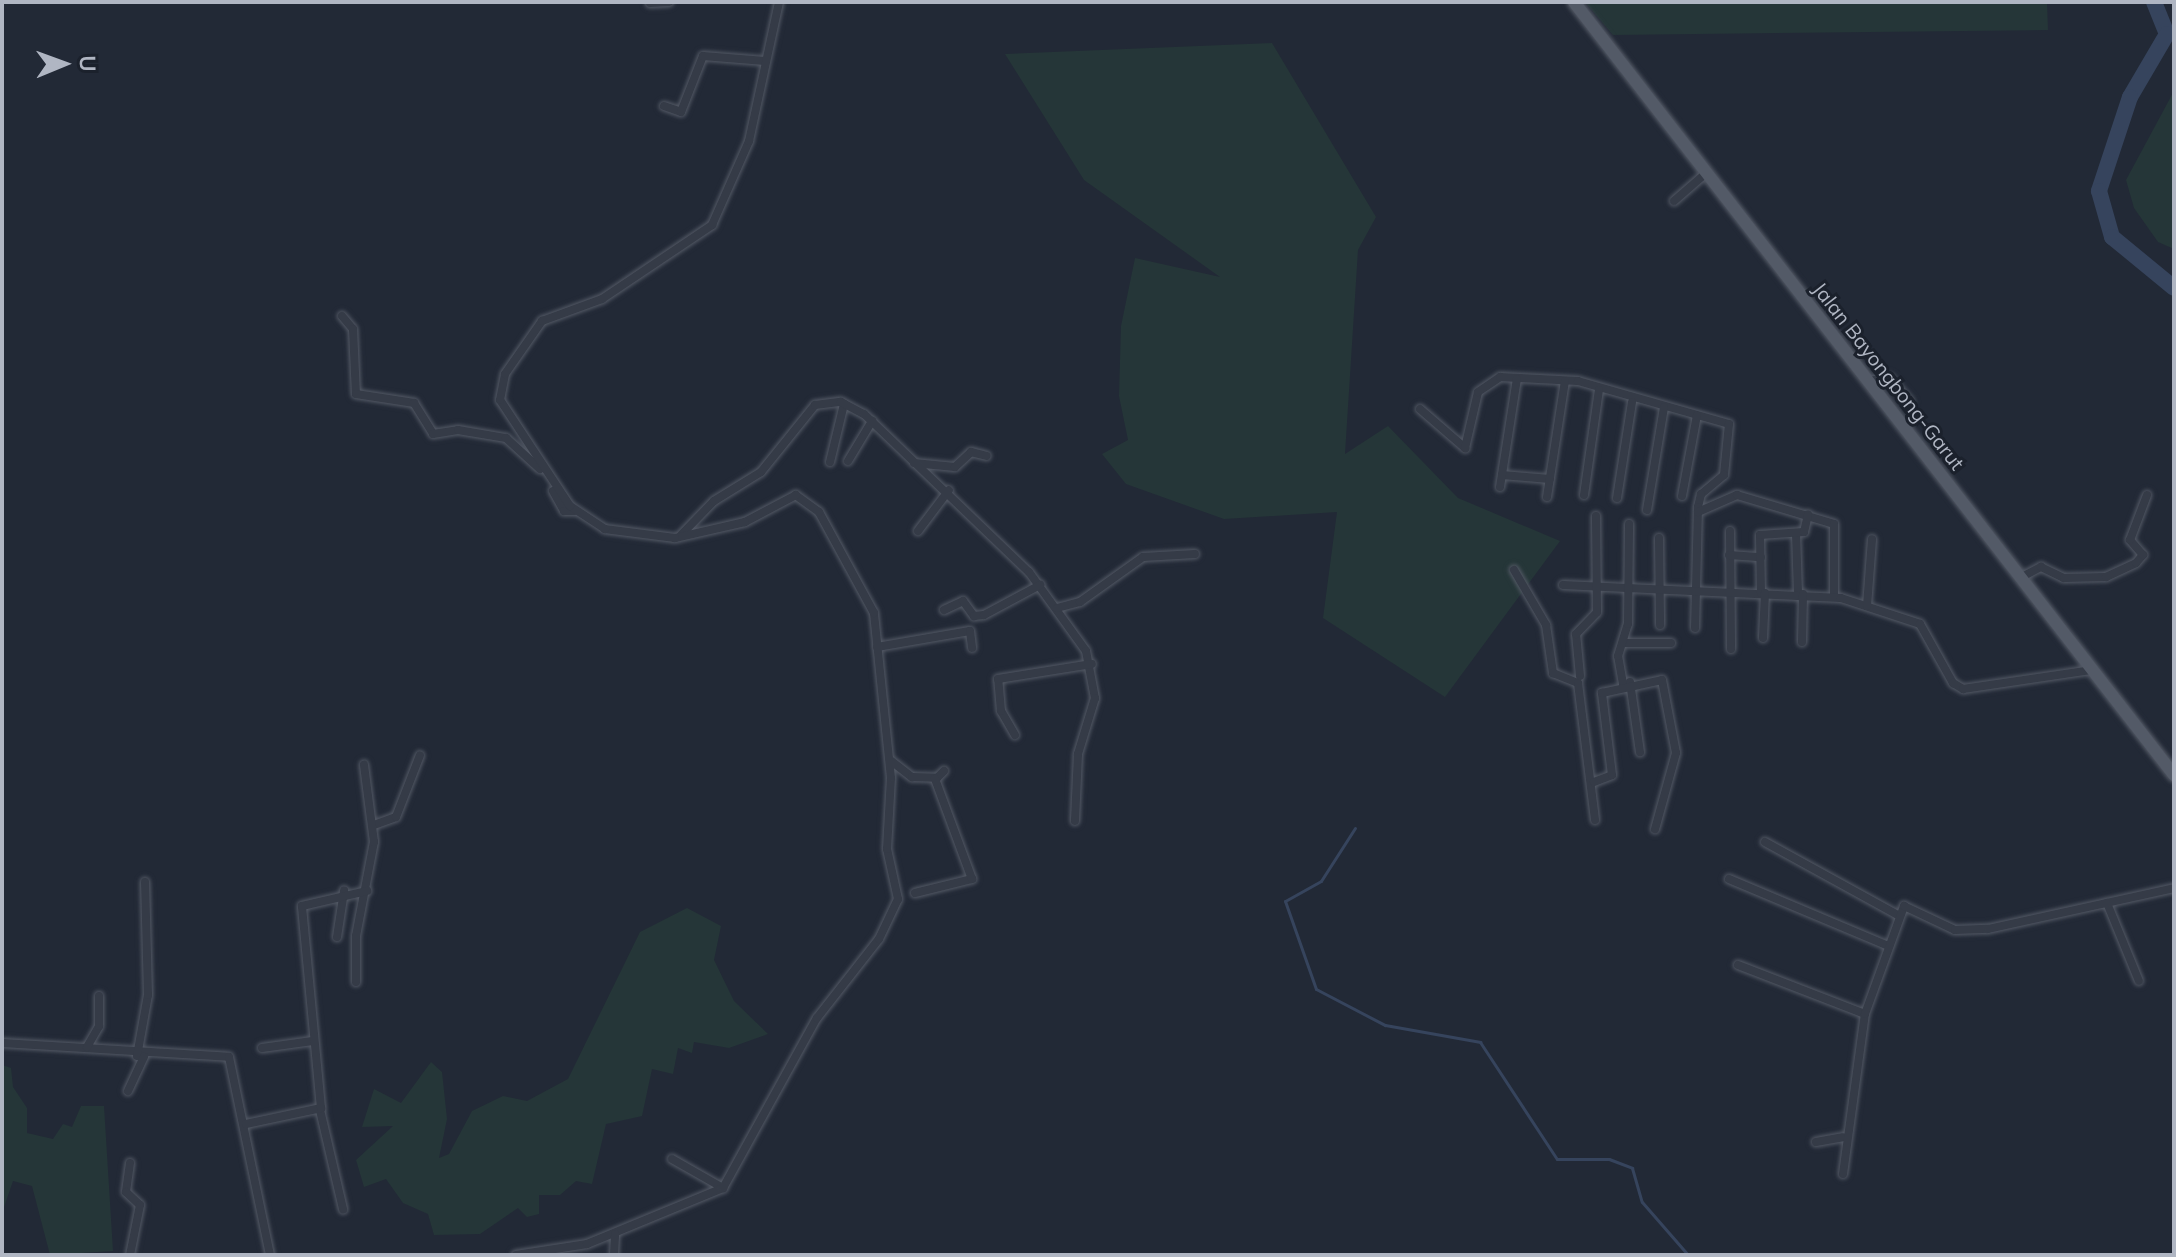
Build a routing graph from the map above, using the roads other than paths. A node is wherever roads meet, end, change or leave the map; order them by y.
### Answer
1 (669, 2) edge
2 (779, 2) edge
3 (1574, 2) edge
4 (650, 3) edge
5 (765, 61) junction
6 (664, 106) dead end
7 (1705, 174) junction
8 (1674, 201) dead end
9 (342, 316) dead end
10 (1517, 379) junction
11 (1565, 381) junction
12 (1867, 381) junction
13 (1599, 390) junction
14 (1632, 402) junction
15 (1910, 402) dead end
16 (843, 407) junction
17 (1664, 407) junction
18 (1420, 409) dead end
19 (1697, 415) junction
20 (869, 425) junction
21 (987, 456) dead end
22 (848, 461) dead end
23 (830, 462) dead end
24 (913, 462) junction
25 (1502, 475) junction
26 (1550, 479) junction
27 (1500, 487) dead end
28 (946, 493) junction
29 (1584, 495) dead end
30 (2147, 495) dead end
31 (1682, 496) dead end
32 (1547, 497) dead end
33 (1617, 498) dead end
34 (1698, 509) junction
35 (1647, 510) dead end
36 (574, 511) junction
37 (1808, 514) junction
38 (1596, 516) dead end
39 (1629, 524) dead end
40 (918, 531) dead end
41 (1730, 531) dead end
42 (1796, 533) junction
43 (681, 535) junction
44 (1659, 538) dead end
45 (1872, 539) dead end
46 (1195, 554) dead end
47 (1729, 555) junction
48 (1761, 557) junction
49 (1514, 570) dead end
50 (2020, 578) junction
51 (1563, 585) dead end
52 (1596, 585) junction
53 (1629, 587) junction
54 (1037, 589) junction
55 (1660, 590) junction
56 (1696, 591) junction
57 (1728, 592) junction
58 (1763, 593) junction
59 (1800, 594) junction
60 (1834, 597) junction
61 (1867, 606) junction
62 (1057, 608) junction
63 (944, 610) dead end
64 (1660, 625) dead end
65 (1695, 628) dead end
66 (1763, 638) dead end
67 (1802, 642) dead end
68 (1624, 643) junction
69 (1671, 643) dead end
70 (877, 647) junction
71 (972, 648) dead end
72 (1731, 649) dead end
73 (1092, 664) junction
74 (2091, 670) junction
75 (1580, 676) dead end
76 (1626, 683) junction
77 (1015, 735) dead end
78 (1640, 752) dead end
79 (420, 755) dead end
80 (890, 760) junction
81 (364, 765) dead end
82 (944, 771) dead end
83 (2174, 775) edge
84 (935, 779) junction
85 (1594, 782) junction
86 (1595, 820) dead end
87 (1075, 821) dead end
88 (374, 825) junction
89 (1655, 829) dead end
90 (1765, 842) dead end
91 (1729, 879) dead end
92 (145, 882) dead end
93 (2174, 888) edge
94 (344, 891) junction
95 (367, 891) junction
96 (915, 893) dead end
97 (2107, 903) junction
98 (1898, 915) junction
99 (337, 937) dead end
100 (1886, 945) junction
101 (1738, 965) dead end
102 (2139, 981) dead end
103 (356, 982) dead end
104 (99, 996) dead end
105 (1865, 1014) junction
106 (313, 1041) junction
107 (2, 1043) edge
108 (87, 1047) junction
109 (262, 1048) dead end
110 (141, 1056) junction
111 (128, 1091) dead end
112 (320, 1110) junction
113 (246, 1124) junction
114 (1843, 1137) junction
115 (1816, 1142) dead end
116 (672, 1159) dead end
117 (130, 1163) dead end
118 (1843, 1174) dead end
119 (723, 1188) junction
120 (343, 1209) dead end
121 (615, 1234) junction
122 (130, 1255) edge
123 (270, 1255) edge
124 (516, 1255) edge
125 (614, 1255) edge

1 - 4 street
2 - 5 street
3 - 7 main road, Jalan Bayongbong-Garut
5 - 6 street
5 - 36 street
7 - 8 street
7 - 12 main road, Jalan Bayongbong-Garut
9 - 36 street
10 - 11 street
10 - 18 street
10 - 25 street
11 - 13 street
11 - 26 street
12 - 15 street
12 - 50 main road, Jalan Bayongbong-Garut
13 - 14 street
13 - 29 street
14 - 17 street
14 - 33 street
16 - 20 street
16 - 23 street
16 - 43 street
17 - 19 street
17 - 35 street
19 - 31 street
19 - 34 street
20 - 22 street
20 - 24 street
21 - 24 street
24 - 28 street
25 - 26 street
25 - 27 street
26 - 32 street
28 - 40 street
28 - 54 street
30 - 50 street
34 - 37 street
34 - 56 street
36 - 43 street
37 - 42 street
37 - 60 street
38 - 52 street
39 - 53 street
41 - 47 street
42 - 48 street
42 - 59 street
43 - 70 street
44 - 55 street
45 - 61 street
46 - 62 street
47 - 48 street
47 - 57 street
48 - 58 street
49 - 85 street
50 - 74 main road, Jalan Bayongbong-Garut
51 - 52 street
52 - 53 street
52 - 75 street
53 - 55 street
53 - 68 street
54 - 62 street
54 - 63 street
55 - 56 street
55 - 64 street
56 - 57 street
56 - 65 street
57 - 58 street
57 - 72 street
58 - 59 street
58 - 66 street
59 - 60 street
59 - 67 street
60 - 61 street
61 - 74 street
62 - 73 street
68 - 69 street
68 - 76 street
70 - 71 street
70 - 80 street
73 - 77 street
73 - 87 street
74 - 83 main road, Jalan Bayongbong-Garut
76 - 78 street
76 - 85 street
76 - 89 street
79 - 88 street
80 - 84 street
80 - 119 street
81 - 88 street
82 - 84 street
84 - 96 street
85 - 86 street
88 - 95 street
90 - 98 street
91 - 100 street
92 - 110 street
93 - 97 street
94 - 95 street
94 - 99 street
94 - 106 street
95 - 103 street
97 - 98 street
97 - 102 street
98 - 100 street
100 - 105 street
101 - 105 street
104 - 108 street
105 - 114 street
106 - 109 street
106 - 112 street
107 - 108 street
108 - 110 street
110 - 111 street
110 - 113 street
112 - 113 street
112 - 120 street
113 - 123 street
114 - 115 street
114 - 118 street
116 - 119 street
117 - 122 street
119 - 121 street
121 - 124 street
121 - 125 street

